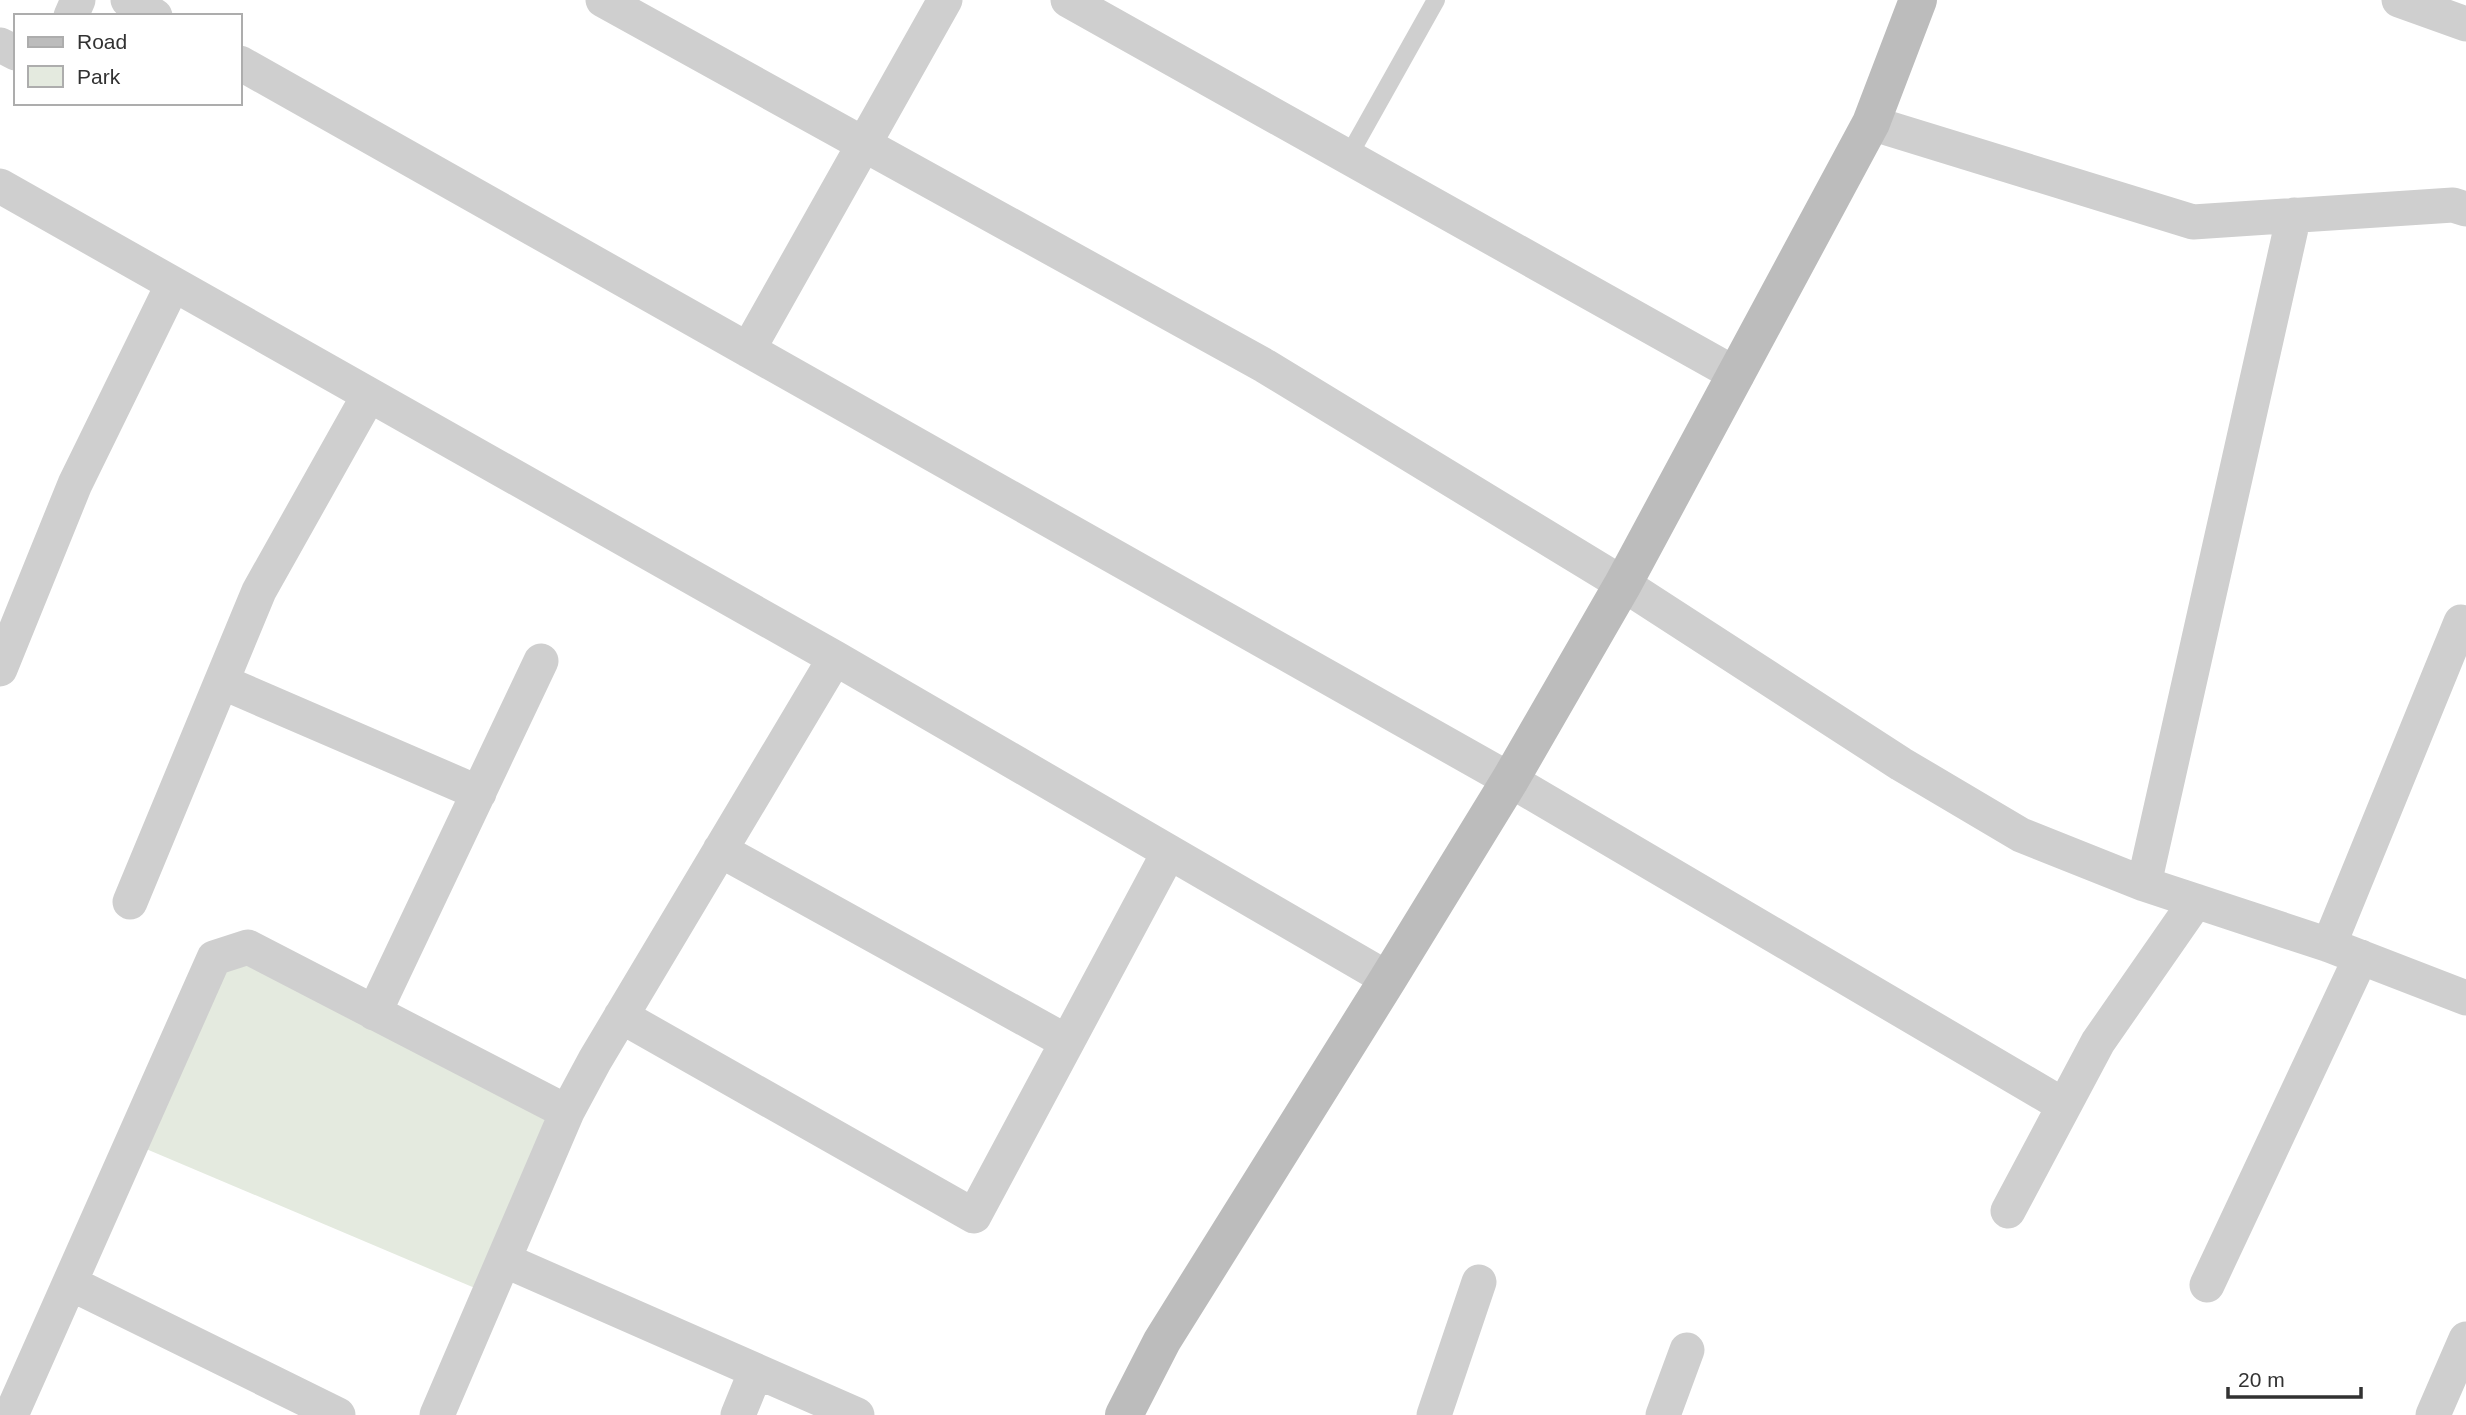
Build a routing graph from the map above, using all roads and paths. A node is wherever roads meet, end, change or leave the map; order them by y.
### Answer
1 (128, 0) edge
2 (603, 0) edge
3 (945, 0) edge
4 (1068, 0) edge
5 (1436, 0) edge
6 (1917, 0) edge
7 (2399, 0) edge
8 (152, 14) edge
9 (2466, 24) edge
10 (242, 64) edge
11 (1871, 123) junction
12 (864, 143) junction
13 (1348, 157) junction
14 (0, 186) edge
15 (2466, 209) edge
16 (2294, 215) junction
17 (173, 284) junction
18 (748, 350) junction
19 (1737, 375) junction
20 (369, 395) junction
21 (1623, 584) junction
22 (2461, 622) dead end
23 (8, 627) edge
24 (835, 658) junction
25 (541, 661) dead end
26 (0, 669) edge
27 (222, 682) junction
28 (1510, 780) junction
29 (479, 793) junction
30 (720, 850) junction
31 (1169, 852) junction
32 (2144, 884) junction
33 (2196, 901) junction
34 (130, 902) dead end
35 (2345, 951) junction
36 (1388, 979) junction
37 (2466, 998) edge
38 (374, 1013) junction
39 (621, 1016) junction
40 (1067, 1042) junction
41 (2063, 1105) junction
42 (567, 1112) junction
43 (2008, 1210) dead end
44 (504, 1260) junction
45 (1479, 1282) dead end
46 (70, 1283) junction
47 (2207, 1285) dead end
48 (2466, 1339) edge
49 (1688, 1350) dead end
50 (756, 1371) junction
51 (10, 1415) edge
52 (338, 1415) edge
53 (437, 1415) edge
54 (738, 1415) edge
55 (857, 1415) edge
56 (1124, 1415) edge
57 (1434, 1415) edge
58 (1663, 1415) edge
59 (2433, 1415) edge

1 - 8 street
2 - 12 street
3 - 12 street
4 - 13 street
5 - 13 lane
6 - 11 street
7 - 9 street
10 - 18 street
11 - 16 street
11 - 19 street
12 - 18 street
12 - 21 street
13 - 19 street
14 - 17 street
15 - 16 street
16 - 32 street
17 - 20 street
17 - 23 street
18 - 28 street
19 - 21 street
20 - 24 street
20 - 27 street
21 - 28 street
21 - 32 street
22 - 35 street
23 - 26 street
24 - 30 street
24 - 31 street
25 - 29 street
27 - 29 street
27 - 34 street
28 - 36 street
28 - 41 street
29 - 38 street
30 - 39 street
30 - 40 street
31 - 36 street
31 - 40 street
32 - 33 street
33 - 35 street
33 - 41 street
35 - 37 street
35 - 47 street
36 - 56 street
38 - 42 street
38 - 46 street
39 - 40 street
39 - 42 street
41 - 43 street
42 - 44 street
44 - 50 street
44 - 53 street
45 - 57 street
46 - 51 street
46 - 52 street
48 - 59 street
49 - 58 street
50 - 54 street
50 - 55 street

